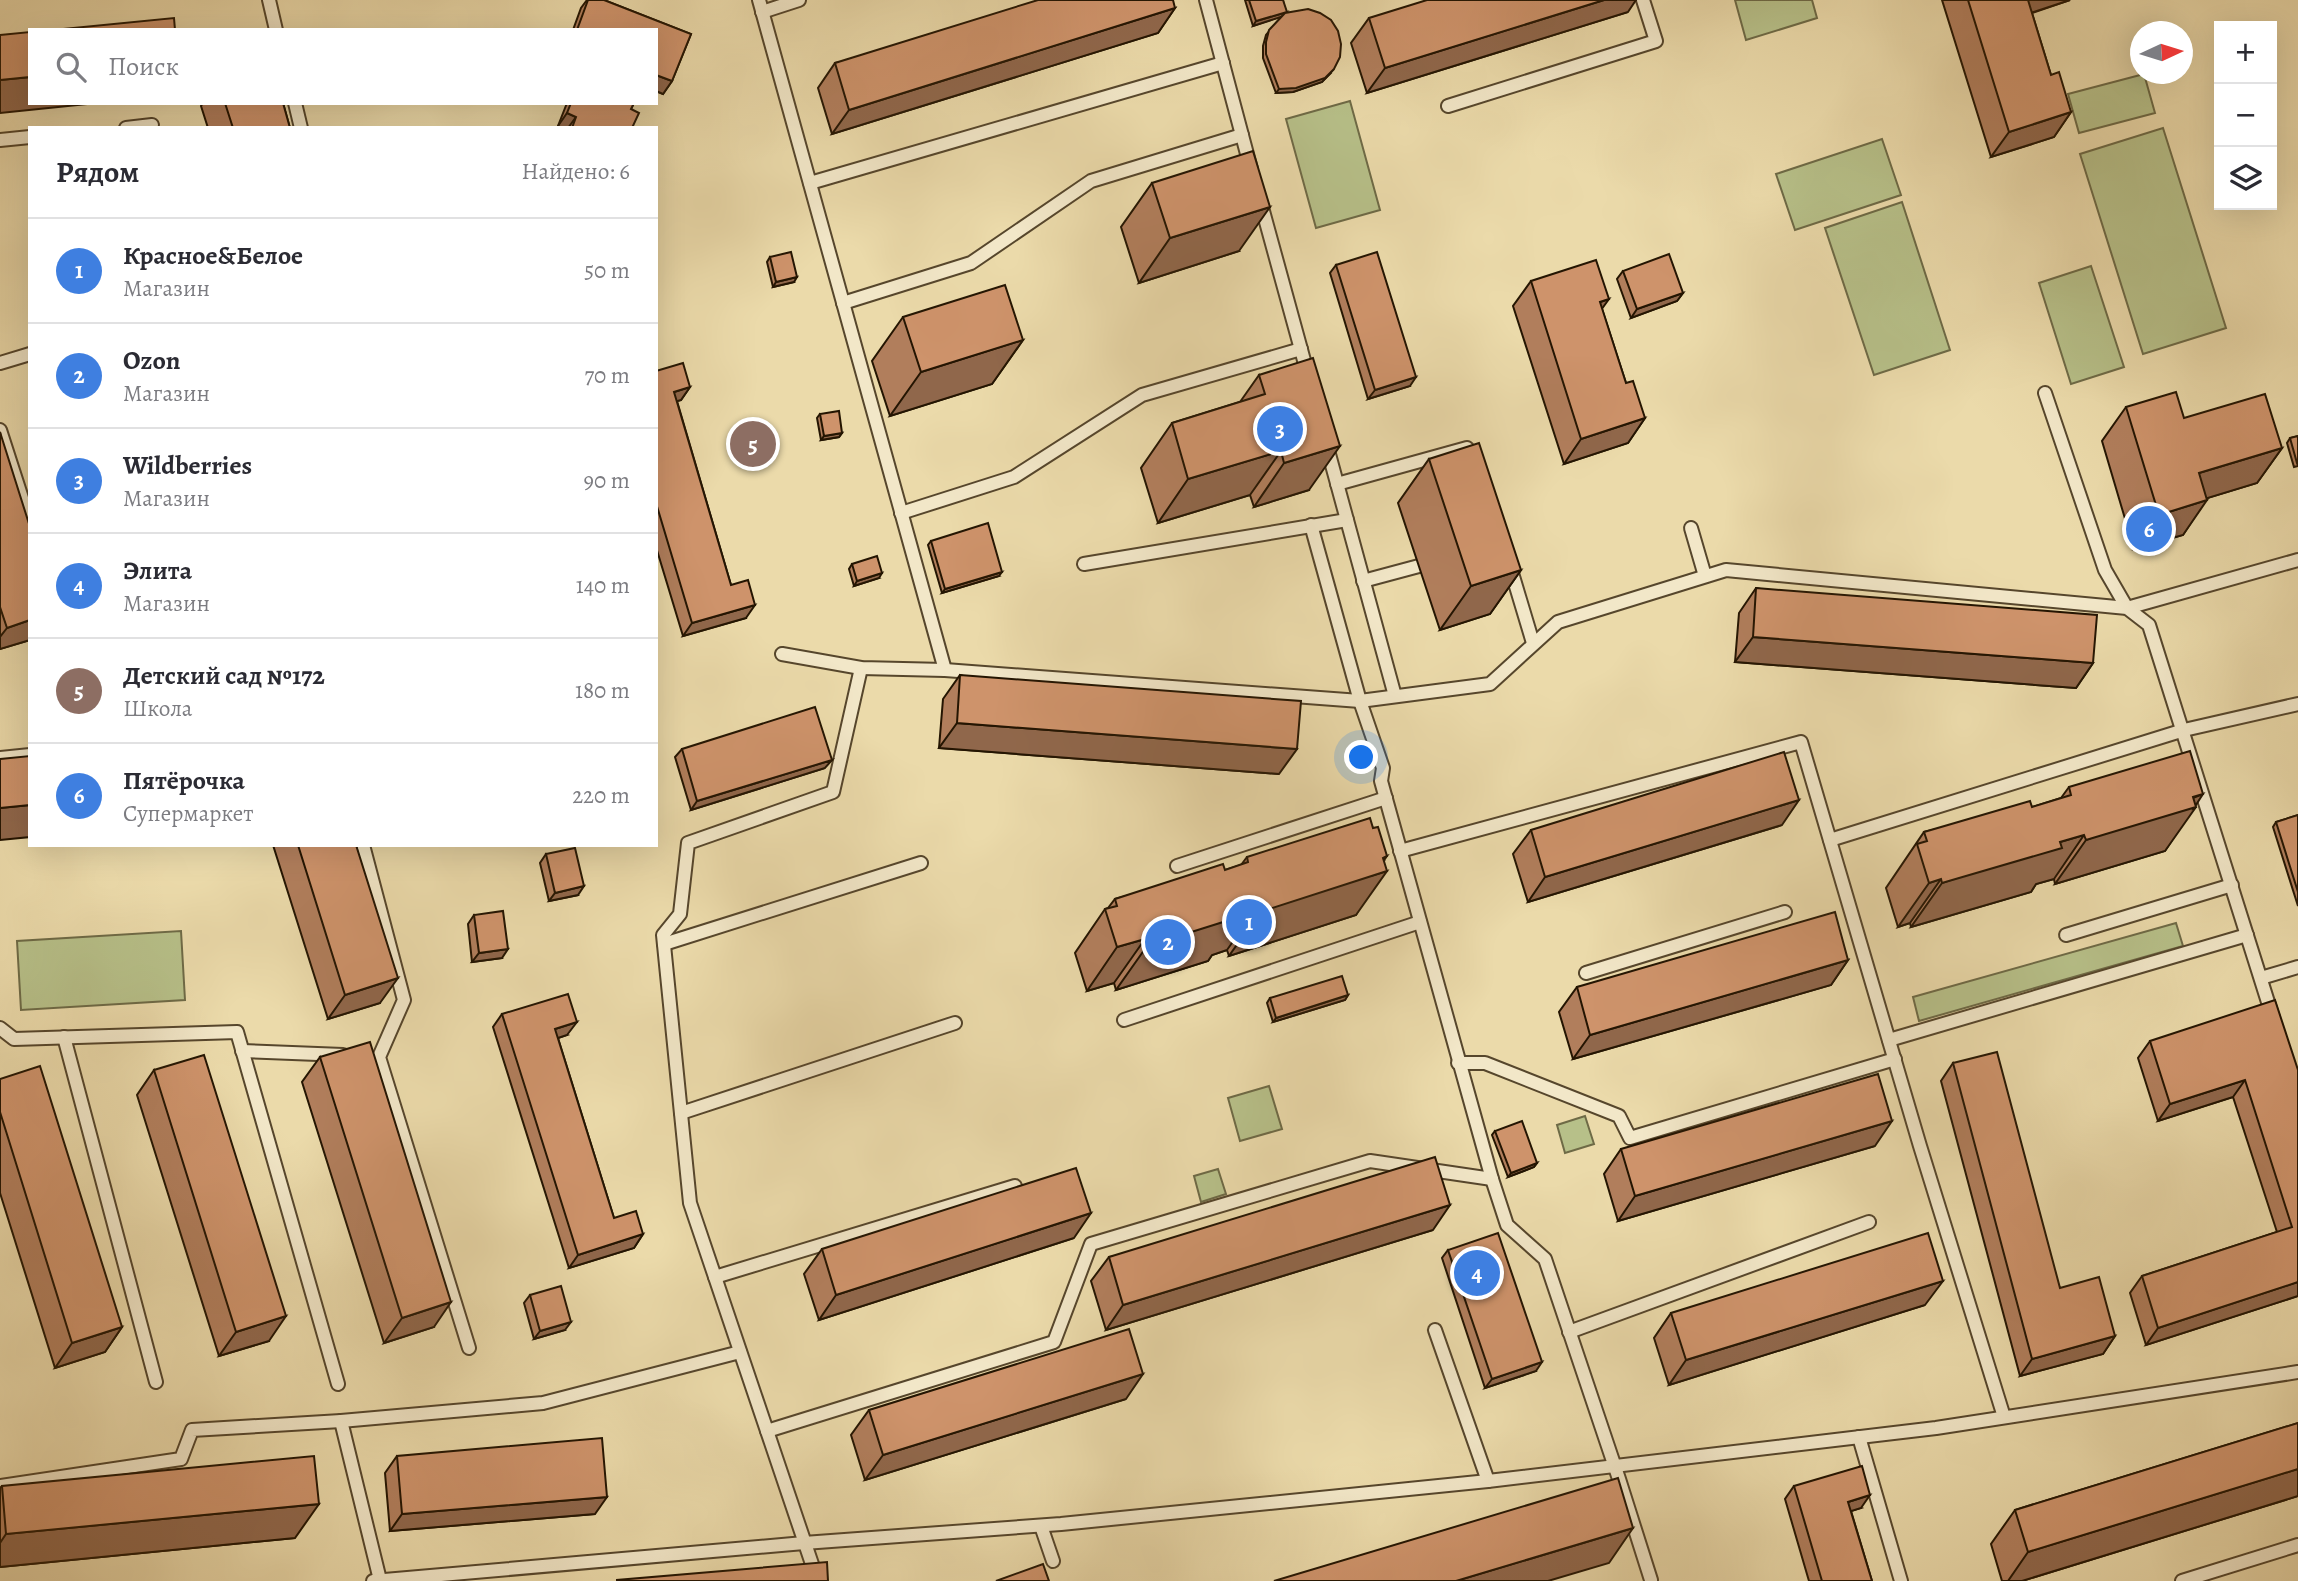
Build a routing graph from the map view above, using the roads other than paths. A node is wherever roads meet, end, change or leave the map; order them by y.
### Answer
1 (269, 0) edge
2 (799, 0) edge
3 (1206, 0) edge
4 (1643, 0) edge
5 (760, 6) edge
6 (276, 28) edge
7 (1223, 63) junction
8 (295, 105) edge
9 (1448, 106) dead end
10 (152, 125) dead end
11 (143, 126) edge
12 (301, 126) edge
13 (1242, 135) junction
14 (28, 137) edge
15 (0, 140) edge
16 (810, 183) junction
17 (843, 303) junction
18 (1301, 349) junction
19 (28, 355) edge
20 (0, 363) edge
21 (1311, 386) edge
22 (2045, 393) dead end
23 (0, 430) edge
24 (1324, 435) edge
25 (1477, 456) edge
26 (1337, 484) junction
27 (901, 513) junction
28 (28, 517) edge
29 (1347, 520) junction
30 (1311, 526) junction
31 (1691, 528) dead end
32 (1506, 554) edge
33 (2298, 560) edge
34 (1084, 564) dead end
35 (1419, 566) dead end
36 (1705, 576) junction
37 (1363, 581) junction
38 (2127, 608) junction
39 (1534, 643) junction
40 (782, 654) dead end
41 (861, 668) junction
42 (945, 670) junction
43 (1395, 696) junction
44 (1360, 701) junction
45 (2298, 704) edge
46 (2184, 730) junction
47 (28, 755) edge
48 (0, 758) edge
49 (1386, 798) junction
50 (1830, 840) junction
51 (364, 847) edge
52 (1400, 851) junction
53 (921, 863) dead end
54 (1177, 866) dead end
55 (2232, 885) junction
56 (1785, 912) dead end
57 (1420, 922) junction
58 (2066, 935) dead end
59 (2248, 935) junction
60 (664, 944) junction
61 (2298, 967) edge
62 (1586, 973) dead end
63 (2261, 978) junction
64 (1124, 1020) dead end
65 (955, 1023) dead end
66 (0, 1028) edge
67 (2277, 1031) edge
68 (64, 1037) junction
69 (1889, 1040) junction
70 (242, 1051) junction
71 (352, 1056) edge
72 (365, 1056) edge
73 (379, 1057) junction
74 (1895, 1059) junction
75 (1458, 1063) junction
76 (681, 1113) junction
77 (1492, 1179) junction
78 (1015, 1186) edge
79 (1869, 1222) dead end
80 (715, 1277) junction
81 (1435, 1330) dead end
82 (1569, 1332) junction
83 (469, 1348) dead end
84 (740, 1352) junction
85 (2298, 1372) edge
86 (156, 1382) dead end
87 (338, 1384) dead end
88 (2004, 1417) junction
89 (341, 1422) junction
90 (767, 1432) junction
91 (1859, 1437) junction
92 (1615, 1466) junction
93 (1488, 1481) junction
94 (0, 1486) edge
95 (1041, 1526) junction
96 (804, 1543) junction
97 (2298, 1545) edge
98 (1053, 1561) dead end
99 (533, 1567) junction
100 (442, 1578) edge
101 (1654, 1579) edge
102 (380, 1580) edge
103 (373, 1581) edge
104 (534, 1581) edge
105 (814, 1581) edge
106 (1901, 1581) edge
107 (2182, 1581) edge

1 - 6 lane
2 - 5 lane
3 - 7 lane
4 - 9 lane
5 - 16 lane
7 - 13 lane
7 - 16 lane
8 - 12 lane
10 - 11 lane
13 - 17 lane
13 - 18 lane
14 - 15 lane
16 - 17 lane
17 - 27 lane
18 - 21 lane
18 - 27 lane
19 - 20 lane
22 - 38 lane
23 - 28 lane
24 - 26 lane
25 - 26 lane
26 - 29 lane
27 - 42 lane
29 - 30 lane
29 - 37 lane
30 - 34 lane
30 - 44 lane
31 - 36 lane
32 - 39 lane
33 - 38 lane
35 - 37 lane
36 - 38 lane
36 - 39 lane
37 - 43 lane
38 - 46 lane
39 - 43 lane
40 - 41 lane
41 - 42 lane
41 - 60 lane
42 - 44 lane
43 - 44 lane
44 - 49 lane
45 - 46 lane
46 - 50 lane
46 - 55 lane
47 - 48 lane
49 - 52 lane
49 - 54 lane
50 - 52 lane
50 - 69 lane
51 - 73 lane
52 - 57 lane
53 - 60 lane
55 - 58 lane
55 - 59 lane
56 - 62 lane
57 - 64 lane
57 - 75 lane
59 - 63 lane
59 - 69 lane
60 - 76 lane
61 - 63 lane
63 - 67 lane
65 - 76 lane
66 - 68 lane
68 - 70 lane
68 - 86 lane
69 - 74 lane
70 - 71 lane
70 - 87 lane
72 - 73 lane
73 - 83 lane
74 - 75 lane
74 - 88 lane
75 - 77 lane
76 - 80 lane
77 - 82 lane
77 - 90 lane
78 - 80 lane
79 - 82 lane
80 - 84 lane
81 - 93 lane
82 - 92 lane
84 - 89 lane
84 - 90 lane
85 - 88 lane
88 - 91 lane
89 - 94 lane
89 - 102 lane
90 - 96 lane
91 - 92 lane
91 - 106 lane
92 - 93 lane
92 - 101 lane
93 - 95 lane
95 - 96 lane
95 - 98 lane
96 - 99 lane
96 - 105 lane
97 - 107 lane
99 - 100 lane
99 - 104 lane
100 - 102 lane
102 - 103 lane

